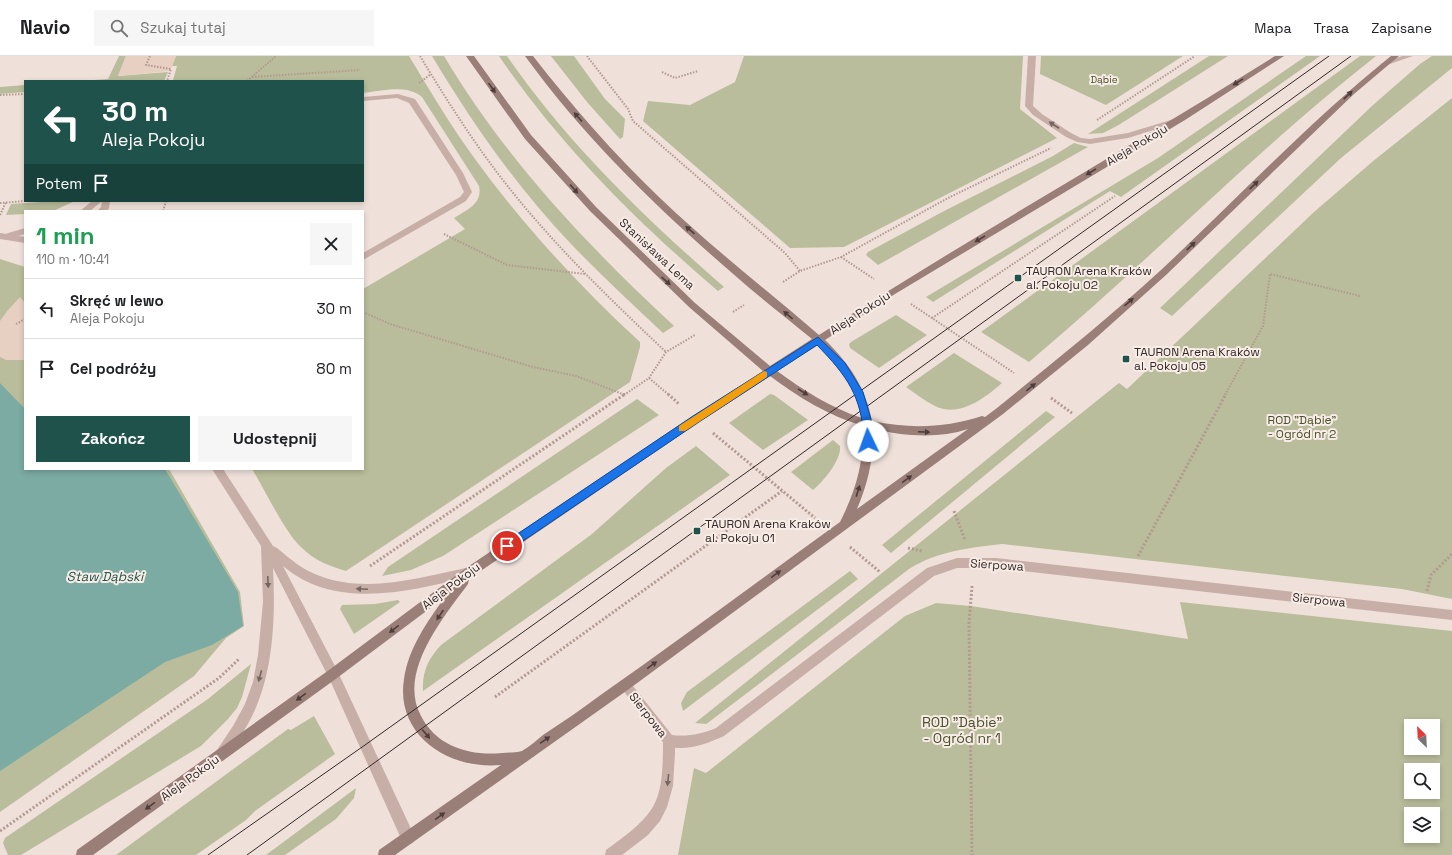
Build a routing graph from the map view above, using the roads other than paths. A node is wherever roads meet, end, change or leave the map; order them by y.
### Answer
1 (470, 56) edge
2 (529, 56) edge
3 (1032, 56) edge
4 (1280, 56) edge
5 (1395, 56) edge
6 (1409, 56) edge
7 (1384, 64) junction
8 (364, 99) edge
9 (1182, 118) junction
10 (97, 202) edge
11 (85, 210) edge
12 (24, 231) edge
13 (4, 236) edge
14 (24, 240) edge
15 (364, 257) edge
16 (818, 340) junction
17 (770, 371) junction
18 (1000, 412) junction
19 (868, 423) junction
20 (218, 470) edge
21 (842, 527) junction
22 (266, 544) junction
23 (470, 572) junction
24 (1452, 615) edge
25 (333, 674) junction
26 (625, 685) junction
27 (669, 741) junction
28 (522, 757) junction
29 (214, 760) junction
30 (408, 838) junction
31 (82, 855) edge
32 (384, 855) edge
33 (611, 855) edge

1 -> 17 main road, Stanisława Lema
16 -> 2 main road
9 -> 3 street
4 -> 9 main road, Aleja Pokoju
5 - 7 main road
6 - 7 street
18 -> 7 main road
8 - 15 street
9 -> 16 main road, Aleja Pokoju
10 - 11 street
12 - 13 street
13 - 14 street
16 - 17 main road, Aleja Pokoju
16 - 19 main road
17 -> 19 main road, Stanisława Lema
17 - 23 main road, Aleja Pokoju
19 -> 18 main road, Stanisława Lema
21 -> 18 main road
21 -> 19 main road
20 - 22 street
26 -> 21 main road
23 -> 22 street
22 - 25 street
22 -> 29 street
23 -> 25 main road, Aleja Pokoju
23 -> 28 main road
24 - 27 street, Sierpowa
25 -> 29 main road, Aleja Pokoju
25 - 30 street
26 - 27 street, Sierpowa
28 -> 26 main road
27 -> 33 street
30 -> 28 main road
29 -> 31 main road, Aleja Pokoju
30 - 32 main road

